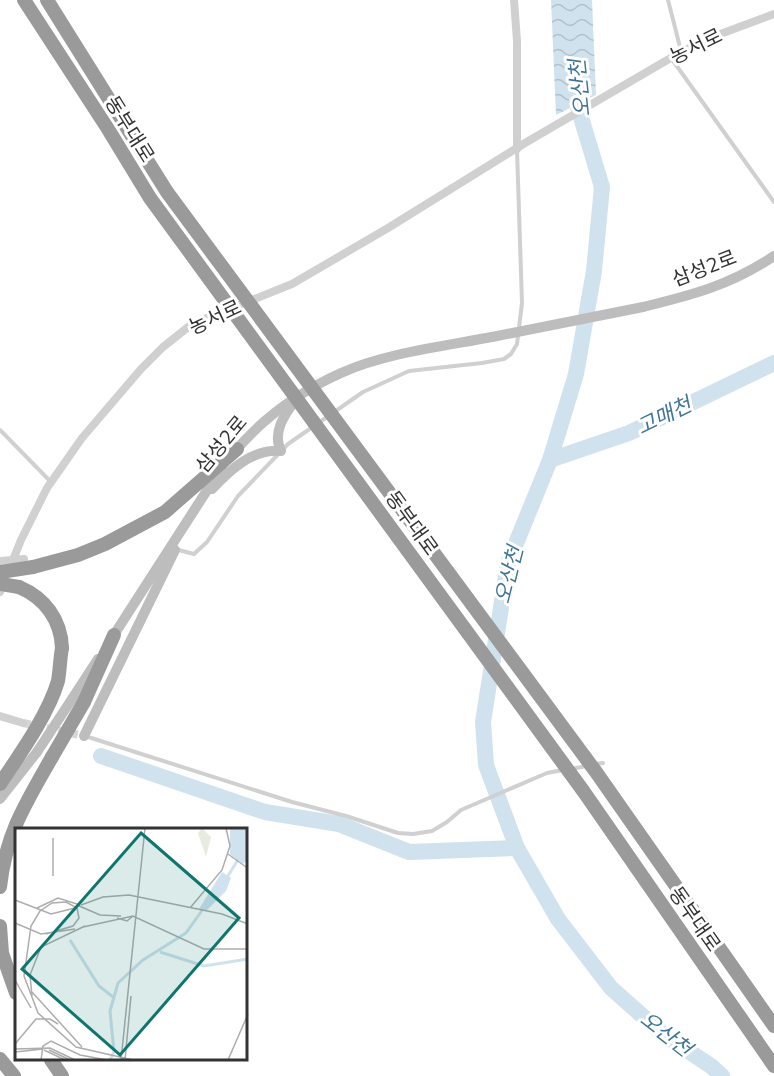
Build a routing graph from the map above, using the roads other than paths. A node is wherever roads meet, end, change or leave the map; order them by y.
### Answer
1 (24, 0) edge
2 (46, 0) edge
3 (514, 0) edge
4 (668, 0) edge
5 (774, 14) edge
6 (681, 52) junction
7 (671, 58) junction
8 (517, 149) junction
9 (774, 202) edge
10 (774, 256) edge
11 (300, 396) junction
12 (0, 430) edge
13 (237, 449) junction
14 (281, 451) junction
15 (51, 482) junction
16 (198, 502) junction
17 (176, 549) junction
18 (0, 561) edge
19 (29, 563) junction
20 (0, 572) edge
21 (0, 584) edge
22 (0, 592) edge
23 (114, 635) joint
24 (78, 700) junction
25 (0, 717) edge
26 (23, 723) tunnel mouth
27 (84, 736) joint
28 (603, 763) dead end
29 (0, 784) edge
30 (0, 799) edge
31 (0, 887) edge
32 (0, 926) edge
33 (15, 990) edge
34 (774, 1026) edge
35 (0, 1059) edge
36 (52, 1061) edge
37 (774, 1066) edge
38 (0, 1072) edge
39 (4, 1076) edge
40 (14, 1076) edge
41 (62, 1076) edge

1 - 37 highway, 동부대로, bridge
2 - 34 highway, 동부대로, bridge
3 - 8 street
4 - 6 lane
5 - 6 street, 농서로
6 - 7 street, 농서로
7 - 8 street, 농서로
7 - 9 lane
8 - 14 lane
8 - 15 street, 농서로
10 - 11 main road, 삼성2로, bridge
11 - 13 main road, 삼성2로
11 - 14 main road
12 - 15 lane
13 - 16 main road, 삼성2로
13 - 19 highway
14 - 16 main road
14 - 17 lane
15 - 22 street, 농서로
16 - 17 main road
16 - 23 main road, 삼성2로
17 - 27 main road
18 - 19 street, bridge
19 - 20 highway, bridge
21 - 29 highway, bridge
23 - 24 highway
24 - 30 main road, bridge
24 - 31 highway, bridge
25 - 26 street
27 - 28 lane
32 - 33 highway
35 - 40 highway
36 - 41 highway
38 - 39 highway

